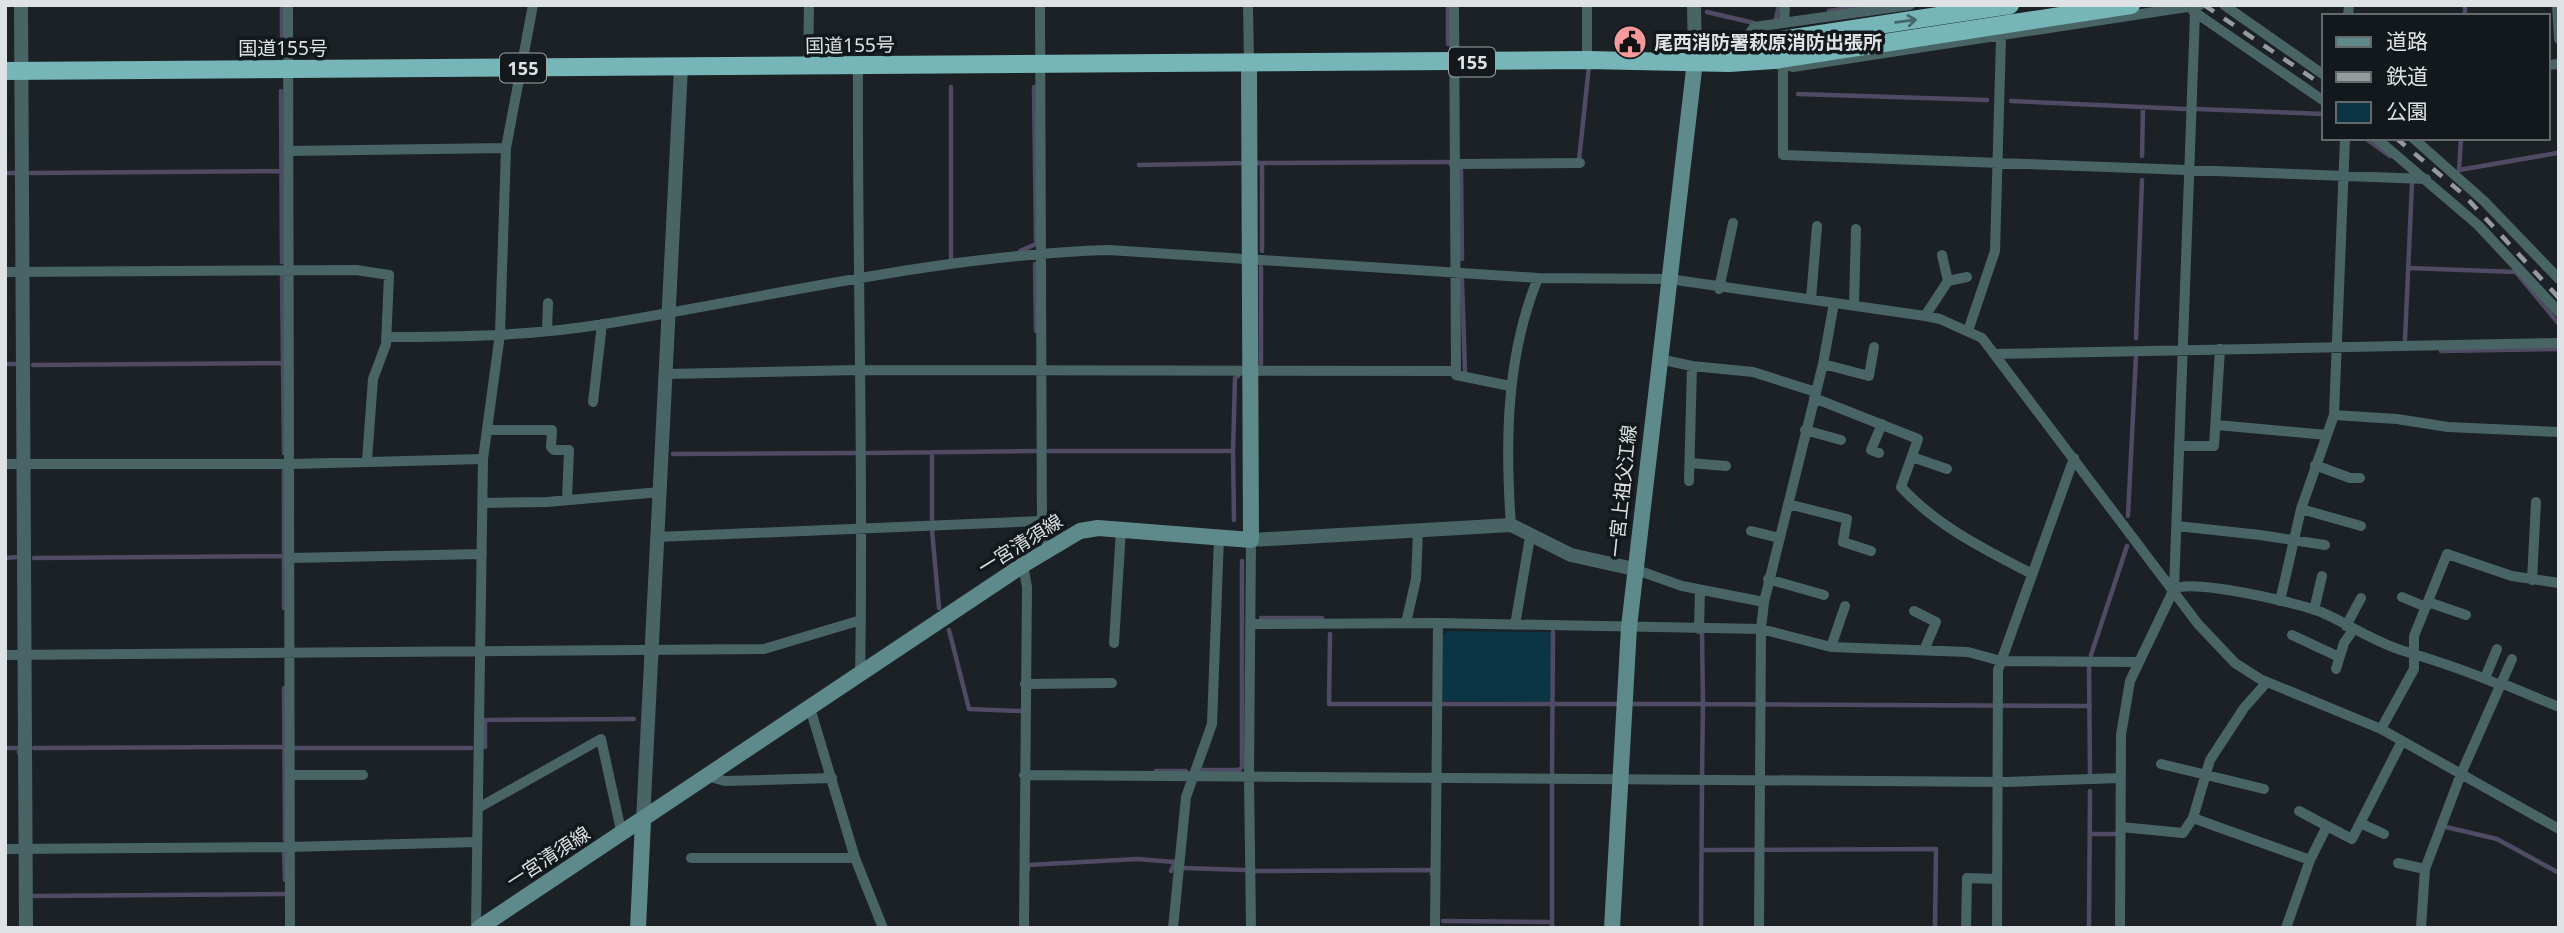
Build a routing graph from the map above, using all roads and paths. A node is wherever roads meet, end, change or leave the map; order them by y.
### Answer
1 (21, 5) edge
2 (288, 5) edge
3 (533, 5) edge
4 (809, 5) edge
5 (1040, 5) edge
6 (1248, 5) edge
7 (1454, 5) edge
8 (1587, 5) edge
9 (1694, 5) edge
10 (1785, 5) edge
11 (1910, 5) edge
12 (2010, 5) edge
13 (2131, 5) edge
14 (2224, 5) edge
15 (2557, 5) edge
16 (2191, 7) edge
17 (2163, 9) dead end
18 (1982, 19) junction
19 (1784, 22) junction
20 (2001, 38) junction
21 (2559, 39) edge
22 (1741, 46) junction
23 (1587, 60) junction
24 (1774, 60) junction
25 (1695, 61) junction
26 (1454, 62) junction
27 (1249, 64) junction
28 (858, 65) junction
29 (1040, 65) junction
30 (681, 67) junction
31 (808, 67) junction
32 (520, 68) junction
33 (288, 69) junction
34 (14, 71) edge
35 (2322, 74) edge
36 (2322, 100) edge
37 (2345, 140) edge
38 (2378, 140) edge
39 (2415, 140) edge
40 (506, 148) junction
41 (288, 151) junction
42 (1580, 163) dead end
43 (1996, 163) junction
44 (1454, 164) junction
45 (2189, 170) junction
46 (2343, 175) junction
47 (2426, 179) junction
48 (1733, 223) dead end
49 (1817, 226) dead end
50 (1856, 229) dead end
51 (1040, 252) junction
52 (1942, 255) dead end
53 (1249, 259) junction
54 (23, 271) junction
55 (1455, 271) junction
56 (5, 272) edge
57 (290, 272) junction
58 (1967, 277) dead end
59 (1538, 278) junction
60 (859, 279) junction
61 (1669, 279) junction
62 (2559, 279) edge
63 (1948, 281) junction
64 (1719, 289) junction
65 (1811, 299) junction
66 (548, 303) dead end
67 (1834, 303) junction
68 (1854, 305) junction
69 (669, 312) junction
70 (2559, 312) edge
71 (1925, 316) junction
72 (602, 324) junction
73 (547, 330) junction
74 (1968, 331) junction
75 (500, 334) junction
76 (386, 337) junction
77 (2559, 343) edge
78 (2337, 347) junction
79 (1874, 348) dead end
80 (2220, 349) junction
81 (2182, 350) junction
82 (1994, 354) junction
83 (1659, 359) junction
84 (1823, 364) junction
85 (1692, 366) junction
86 (860, 370) junction
87 (1041, 370) junction
88 (1250, 371) junction
89 (1455, 371) junction
90 (666, 374) junction
91 (1510, 386) junction
92 (1815, 395) junction
93 (593, 402) dead end
94 (2334, 415) junction
95 (1882, 424) junction
96 (2217, 425) junction
97 (487, 429) junction
98 (1805, 430) junction
99 (2559, 432) edge
100 (2327, 435) junction
101 (1841, 440) dead end
102 (2179, 446) junction
103 (1879, 453) dead end
104 (1912, 457) junction
105 (2074, 458) junction
106 (483, 459) junction
107 (367, 460) junction
108 (1690, 463) junction
109 (5, 464) edge
110 (24, 464) junction
111 (290, 464) junction
112 (2315, 466) junction
113 (1727, 467) dead end
114 (1947, 469) dead end
115 (2360, 478) dead end
116 (1689, 481) dead end
117 (660, 492) junction
118 (566, 500) junction
119 (2536, 502) dead end
120 (484, 503) junction
121 (1788, 504) junction
122 (2301, 509) junction
123 (1042, 521) junction
124 (1511, 525) junction
125 (863, 526) junction
126 (2177, 526) junction
127 (2361, 526) dead end
128 (1121, 529) junction
129 (1418, 531) junction
130 (1751, 531) dead end
131 (657, 537) junction
132 (1219, 537) junction
133 (1530, 537) junction
134 (1779, 538) junction
135 (2294, 539) junction
136 (1251, 540) junction
137 (2325, 545) dead end
138 (1050, 548) junction
139 (1871, 551) dead end
140 (482, 554) junction
141 (291, 558) junction
142 (1023, 565) junction
143 (1634, 569) junction
144 (2032, 574) junction
145 (2322, 576) dead end
146 (1768, 579) junction
147 (2532, 580) junction
148 (2559, 583) edge
149 (2174, 589) junction
150 (1700, 590) junction
151 (1824, 595) dead end
152 (2402, 597) dead end
153 (2361, 598) dead end
154 (2280, 601) junction
155 (1764, 602) junction
156 (2427, 604) junction
157 (1845, 606) dead end
158 (2314, 610) junction
159 (1914, 611) dead end
160 (2466, 615) dead end
161 (861, 620) junction
162 (1438, 623) junction
163 (1251, 624) junction
164 (1406, 624) junction
165 (1515, 625) junction
166 (1629, 627) junction
167 (2349, 628) junction
168 (1699, 629) junction
169 (1761, 629) junction
170 (2292, 635) dead end
171 (1114, 643) dead end
172 (1832, 647) junction
173 (1925, 648) junction
174 (2497, 649) dead end
175 (480, 650) junction
176 (652, 652) junction
177 (2414, 653) junction
178 (5, 655) edge
179 (25, 655) junction
180 (290, 655) junction
181 (2339, 657) junction
182 (2512, 659) dead end
183 (2001, 661) junction
184 (2138, 662) junction
185 (2336, 669) dead end
186 (860, 676) junction
187 (2484, 678) junction
188 (2267, 682) junction
189 (1112, 683) dead end
190 (1025, 684) junction
191 (2501, 684) junction
192 (2559, 707) edge
193 (810, 708) junction
194 (2381, 729) junction
195 (2402, 741) junction
196 (2161, 764) dead end
197 (2206, 774) junction
198 (2460, 774) junction
199 (291, 775) junction
200 (363, 775) dead end
201 (1024, 775) junction
202 (1192, 776) junction
203 (1249, 776) junction
204 (709, 777) junction
205 (832, 778) junction
206 (1436, 778) junction
207 (2120, 778) junction
208 (1620, 779) junction
209 (1759, 780) junction
210 (1997, 781) junction
211 (2264, 789) dead end
212 (478, 808) junction
213 (2300, 811) dead end
214 (2193, 818) junction
215 (643, 821) junction
216 (2360, 823) junction
217 (2327, 826) junction
218 (2121, 827) junction
219 (2559, 829) edge
220 (2384, 834) dead end
221 (622, 835) junction
222 (477, 842) junction
223 (290, 848) junction
224 (5, 849) edge
225 (26, 849) junction
226 (691, 858) dead end
227 (855, 858) junction
228 (2310, 860) junction
229 (2398, 863) dead end
230 (2425, 869) junction
231 (1997, 879) junction
232 (26, 928) edge
233 (290, 928) edge
234 (477, 928) edge
235 (638, 928) edge
236 (883, 928) edge
237 (1024, 928) edge
238 (1173, 928) edge
239 (1251, 928) edge
240 (1435, 928) edge
241 (1612, 928) edge
242 (1759, 928) edge
243 (1966, 928) edge
244 (1997, 928) edge
245 (2120, 928) edge
246 (2286, 928) edge
247 (2421, 928) edge

1 - 34 street
2 - 33 street
3 - 32 street
4 - 31 street
5 - 29 street
6 - 27 street
7 - 26 street
8 - 23 street
9 - 25 street
10 - 19 street
11 - 19 street
12 - 18 highway, 国道155号 / 155
13 - 18 highway, 国道155号 / 155
14 - 35 street
15 - 21 street
16 - 17 street, bridge
16 - 20 street
16 - 36 street
16 - 45 street
22 -> 18 highway, 国道155号 / 155
18 - 24 highway, 国道155号 / 155
19 - 22 street
20 - 24 street
20 - 43 street
22 - 25 highway, 国道155号 / 155
23 - 25 highway, 国道155号 / 155
23 - 26 highway, 国道155号 / 155
24 - 25 highway, 国道155号 / 155
24 - 43 street
25 - 61 main road, 一宮上祖父江線
26 - 27 highway, 国道155号 / 155
26 - 44 street
27 - 29 highway, 国道155号 / 155
27 - 53 main road
28 - 29 highway, 国道155号 / 155
28 - 31 highway, 国道155号 / 155
28 - 60 street
29 - 51 street
30 - 31 highway, 国道155号 / 155
30 - 32 highway, 国道155号 / 155
30 - 69 street
32 - 33 highway, 国道155号 / 155
32 - 40 street
33 - 34 highway, 国道155号 / 155
33 - 41 street
34 - 54 street
37 - 46 street
38 - 47 street
39 - 62 street
40 - 41 street
40 - 75 street
41 - 57 street
42 - 44 street
43 - 45 street
43 - 74 street
44 - 55 street
45 - 46 street
45 - 81 street
46 - 47 street
46 - 78 street
47 - 70 street
48 - 64 street
49 - 65 street
50 - 68 street
51 - 53 street
51 - 60 street
51 - 87 street
52 - 63 street
53 - 55 street
53 - 88 main road
54 - 56 street
54 - 57 street
54 - 110 street
55 - 59 street
55 - 89 street
57 - 76 street
57 - 111 street
58 - 63 street
59 - 61 street
59 - 91 street
60 - 69 street
60 - 86 street
61 - 64 street
61 - 83 main road, 一宮上祖父江線
63 - 71 street
64 - 65 street
65 - 67 street
66 - 73 street
67 - 68 street
67 - 84 street
68 - 71 street
69 - 72 street
69 - 90 street
71 - 74 street
72 - 73 street
72 - 93 street
73 - 75 street
74 - 82 street
75 - 76 street
75 - 97 street
76 - 107 street
77 - 78 street
78 - 80 street
78 - 94 street
79 - 84 street
80 - 81 street
80 - 96 street
81 - 82 street
81 - 102 street
82 - 105 street
83 - 85 street
83 - 143 main road, 一宮上祖父江線
84 - 92 street
85 - 92 street
85 - 108 street
86 - 87 street
86 - 90 street
86 - 125 street
87 - 88 street
87 - 123 street
88 - 89 street
88 - 136 main road
89 - 91 street
90 - 117 street
91 - 124 street
92 - 95 street
92 - 98 street
94 - 99 street
94 - 100 street
95 - 103 street
95 - 104 street
96 - 100 street
96 - 102 street
97 - 106 street
97 - 118 street
98 - 101 street
98 - 121 street
100 - 112 street
102 - 126 street
104 - 114 street
104 - 144 street
105 - 144 street
105 - 149 street
106 - 107 street
106 - 120 street
107 - 111 street
108 - 113 street
108 - 116 street
109 - 110 street
110 - 111 street
110 - 179 street
111 - 141 street
112 - 115 street
112 - 122 street
117 - 118 street
117 - 131 street
118 - 120 street
119 - 147 street
120 - 140 street
121 - 134 street
121 - 139 street
122 - 127 street
122 - 135 street
123 - 125 street
123 - 138 street
124 - 129 street
124 - 133 street
125 - 131 street
125 - 161 street
126 - 135 street
126 - 149 street
128 - 132 main road, 一宮清須線
128 - 138 main road, 一宮清須線
128 - 171 street
129 - 136 street
129 - 164 street
130 - 134 street
131 - 176 street
132 - 136 main road, 一宮清須線
132 - 202 street
133 - 143 street
133 - 165 street
134 - 146 street
135 - 137 street
135 - 154 street
136 - 163 street
138 - 142 main road, 一宮清須線
140 - 141 street
140 - 175 street
141 - 180 street
142 - 186 main road, 一宮清須線
142 - 190 street
143 - 150 street
143 - 166 main road, 一宮上祖父江線
144 - 183 street
145 - 158 street
146 - 151 street
146 - 155 street
147 - 148 street
147 - 156 street
149 - 154 street
149 - 184 street
149 - 188 street
150 - 155 street
150 - 168 street
152 - 156 street
153 - 167 street
154 - 158 street
155 - 169 street
156 - 160 street
156 - 177 street
157 - 172 street
158 - 167 street
159 - 173 street
161 - 176 street
161 - 186 street
162 - 164 street
162 - 165 street
162 - 206 street
163 - 164 street
163 - 203 street
165 - 166 street
166 - 168 street
166 - 208 main road, 一宮上祖父江線
167 - 177 street
167 - 181 street
168 - 169 street
169 - 172 street
169 - 209 street
170 - 181 street
172 - 173 street
173 - 183 street
174 - 187 street
175 - 176 street
175 - 180 street
175 - 212 street
176 - 215 street
177 - 187 street
177 - 194 street
178 - 179 street
179 - 180 street
179 - 225 street
180 - 199 street
181 - 185 street
182 - 191 street
183 - 184 street
183 - 210 street
184 - 207 street
186 - 193 main road, 一宮清須線
187 - 191 street
188 - 194 street
188 - 197 street
189 - 190 street
190 - 201 street
191 - 192 street
191 - 198 street
193 - 204 main road, 一宮清須線
193 - 205 street
194 - 195 street
195 - 198 street
195 - 216 street
196 - 197 street
197 - 211 street
197 - 214 street
198 - 219 street
198 - 230 street
199 - 200 street
199 - 223 street
201 - 202 street
201 - 237 street
202 - 203 street
202 - 238 street
203 - 206 street
203 - 239 street
204 - 205 street
204 - 215 main road, 一宮清須線
205 - 227 street
206 - 208 street
206 - 240 street
207 - 210 street
207 - 218 street
208 - 209 street
208 - 241 main road, 一宮上祖父江線
209 - 210 street
209 - 242 street
210 - 231 street
212 - 221 street
212 - 222 street
213 - 217 street
214 - 218 street
214 - 228 street
215 - 221 main road, 一宮清須線
215 - 235 main road
216 - 217 street
216 - 220 street
217 - 228 street
218 - 245 street
221 - 234 main road, 一宮清須線
222 - 223 street
222 - 234 street
223 - 225 street
223 - 233 street
224 - 225 street
225 - 232 street
226 - 227 street
227 - 236 street
228 - 246 street
229 - 230 street
230 - 247 street
231 - 243 street
231 - 244 street

